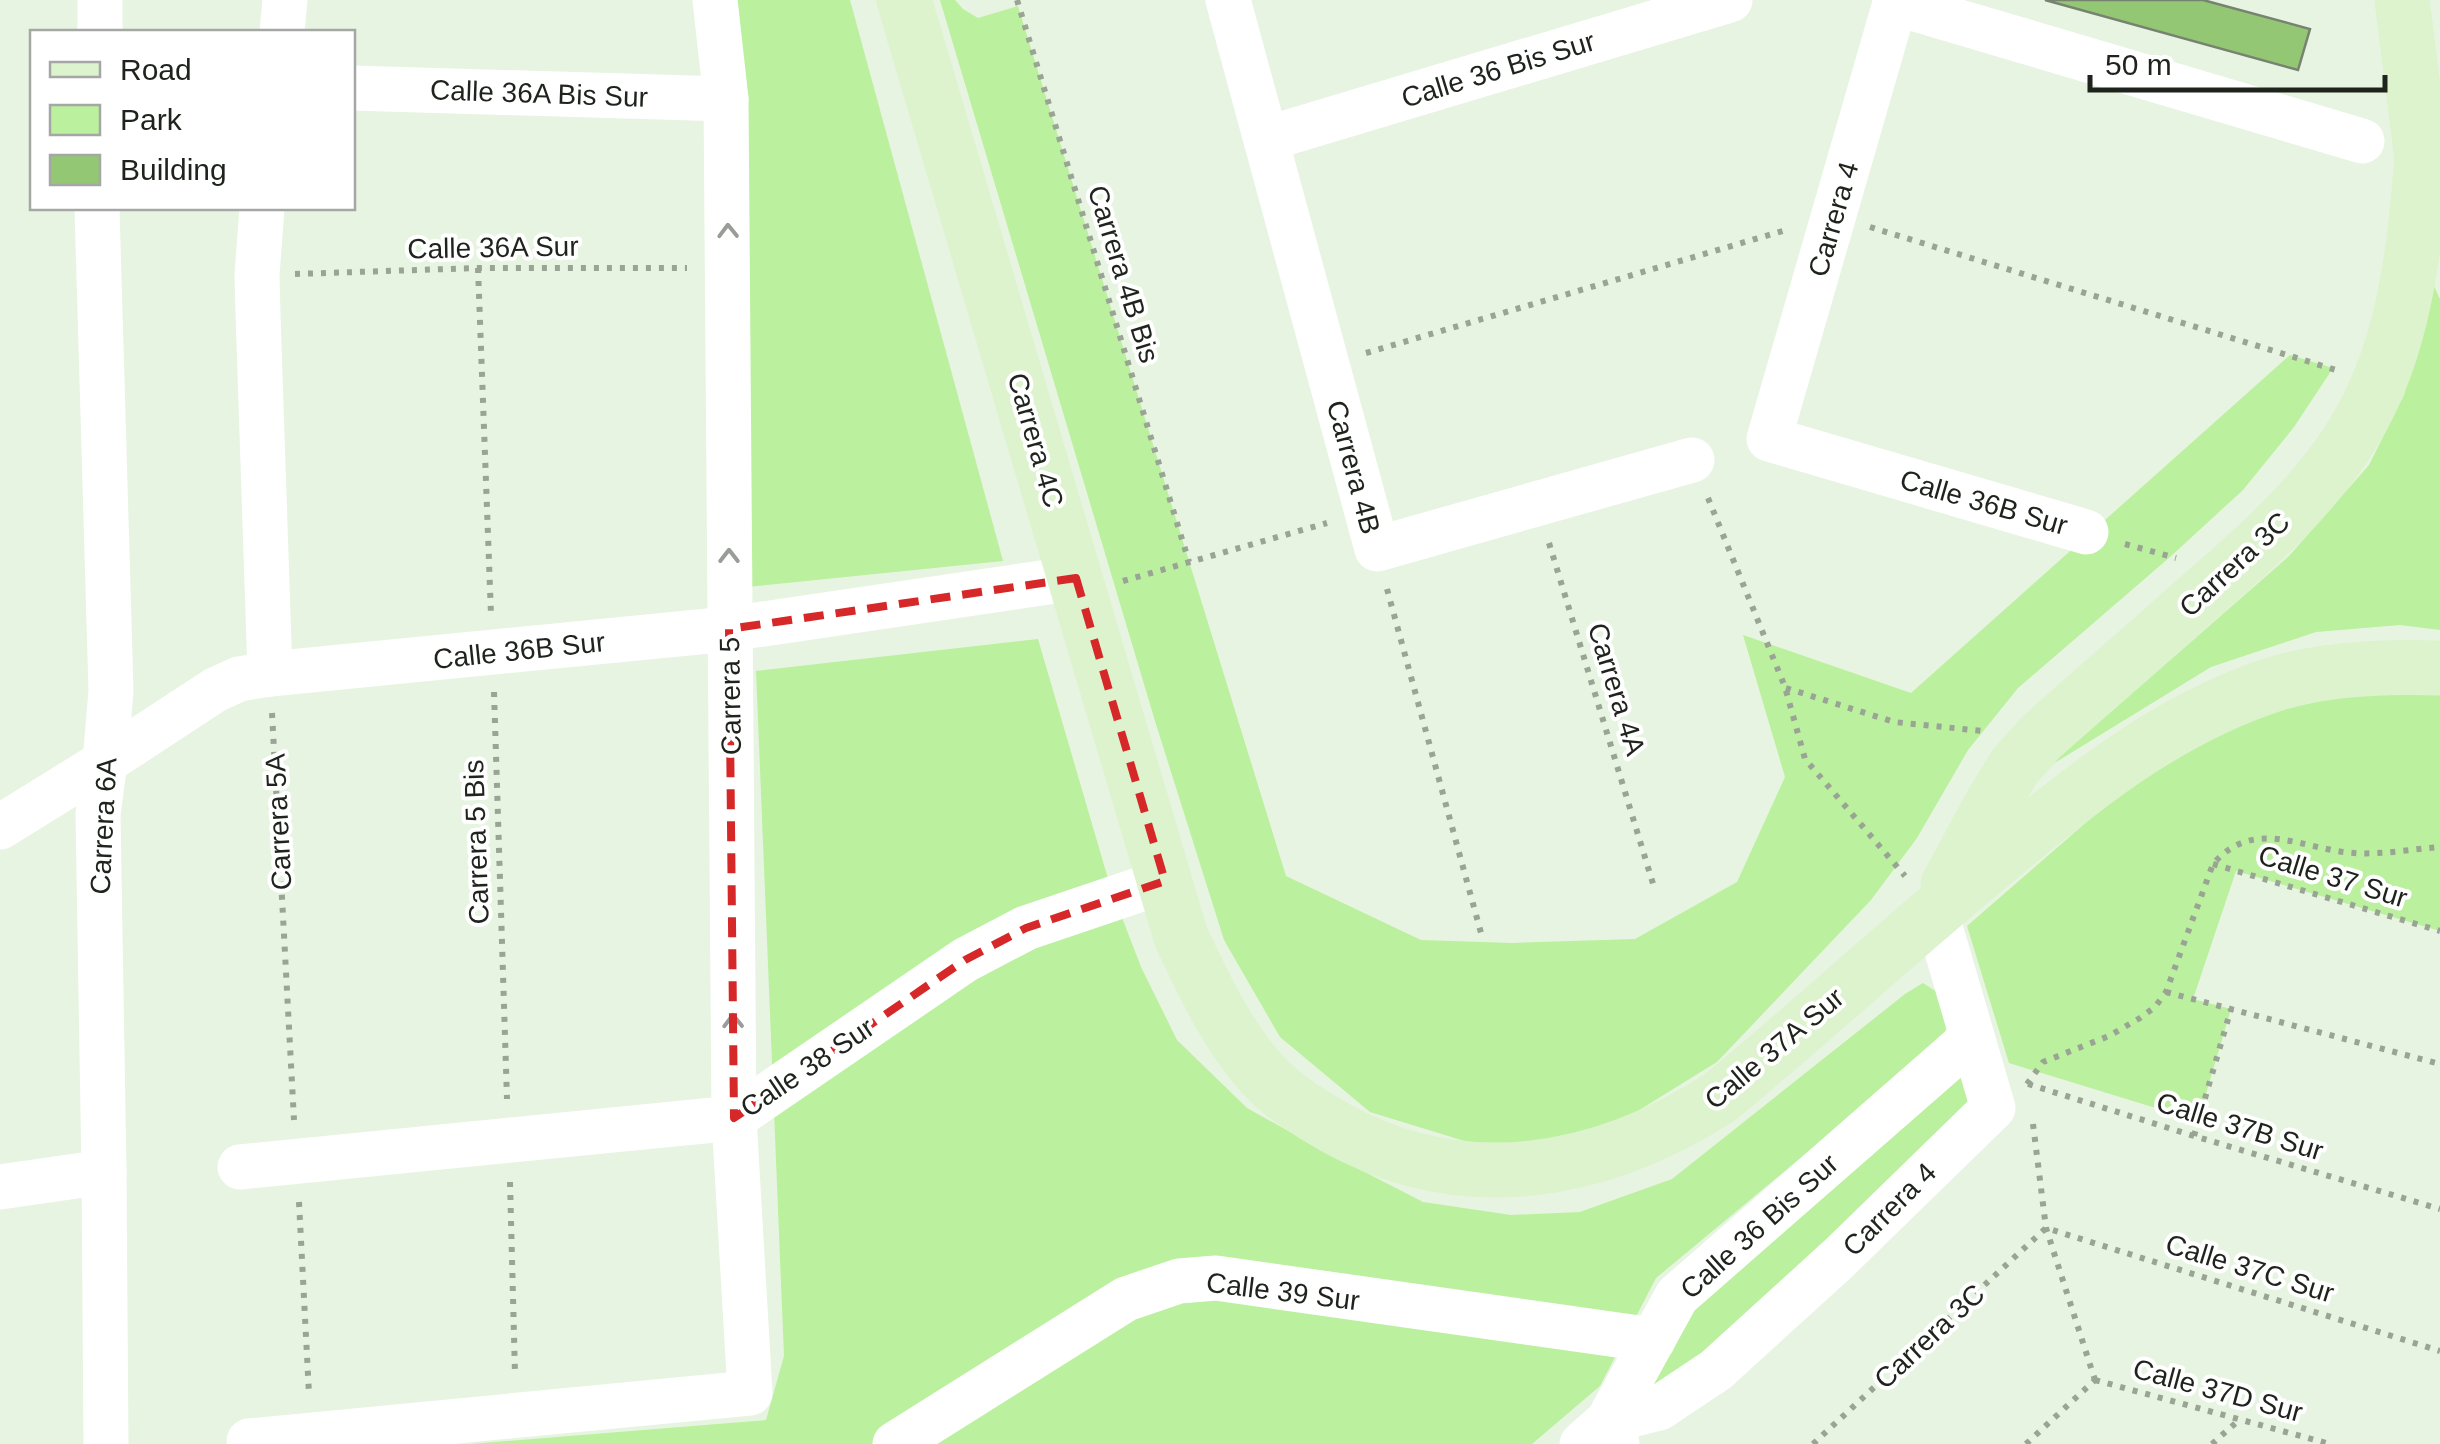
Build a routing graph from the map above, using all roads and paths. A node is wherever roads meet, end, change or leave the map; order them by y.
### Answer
1 (100, 0) edge
2 (285, 0) edge
3 (716, 0) edge
4 (904, 0) edge
5 (1016, 0) edge
6 (1228, 0) edge
7 (1730, 0) edge
8 (2402, 0) edge
9 (1896, 1) edge
10 (100, 30) edge
11 (282, 30) edge
12 (355, 88) edge
13 (726, 98) junction
14 (1266, 139) junction
15 (2362, 141) dead end
16 (2422, 159) junction
17 (96, 210) edge
18 (262, 210) edge
19 (2440, 217) edge
20 (478, 268) junction
21 (728, 268) junction
22 (257, 275) junction
23 (1770, 439) joint
24 (1692, 460) joint
25 (1537, 504) junction
26 (1372, 530) junction
27 (2086, 532) joint
28 (2184, 560) dead end
29 (1189, 562) junction
30 (1099, 580) junction
31 (729, 629) junction
32 (492, 652) junction
33 (2440, 668) edge
34 (270, 674) junction
35 (1785, 687) junction
36 (1985, 731) dead end
37 (105, 762) junction
38 (0, 826) edge
39 (2440, 847) edge
40 (2214, 864) junction
41 (1165, 881) junction
42 (1654, 888) dead end
43 (1924, 897) junction
44 (2440, 931) edge
45 (1481, 933) dead end
46 (2166, 992) junction
47 (2231, 1009) junction
48 (1972, 1038) junction
49 (2440, 1064) edge
50 (2020, 1103) junction
51 (734, 1118) junction
52 (2194, 1136) junction
53 (508, 1140) junction
54 (296, 1162) junction
55 (240, 1168) dead end
56 (104, 1172) junction
57 (0, 1187) edge
58 (2440, 1209) edge
59 (2046, 1228) junction
60 (1653, 1340) junction
61 (2440, 1351) edge
62 (2095, 1380) junction
63 (516, 1416) junction
64 (2239, 1420) junction
65 (311, 1436) junction
66 (1603, 1436) edge
67 (249, 1441) dead end
68 (106, 1444) edge
69 (895, 1444) edge
70 (1812, 1444) edge
71 (2026, 1444) edge
72 (2212, 1444) edge
73 (2330, 1444) edge

1 - 10 street
2 - 11 street
3 - 13 street, Carrera 5
4 - 30 main road, Carrera 4C
5 - 29 path, Carrera 4B Bis
6 - 14 street, Carrera 4B
7 - 14 street, Calle 36 Bis Sur
8 - 16 main road
9 - 15 street
9 - 23 street, Carrera 4
12 - 13 street, Calle 36A Bis Sur
21 -> 13 street, Carrera 5
14 - 26 street, Carrera 4B
16 - 19 main road
16 - 43 main road, Carrera 3C
17 - 37 street, Carrera 6A
18 - 22 street
20 - 21 path, Calle 36A Sur
20 - 22 path, Calle 36A Sur
20 - 32 path, Carrera 5 Bis
31 -> 21 street, Carrera 5
22 - 34 street
23 - 27 street, Calle 36B Sur
24 - 25 street
24 - 35 path
25 - 26 street
25 - 42 path, Carrera 4A
26 - 29 path
26 - 45 path, Carrera 4B
27 - 28 path, Calle 36B Sur
29 - 30 path
30 - 31 street, Calle 36B Sur
30 - 41 main road, Carrera 4C
31 - 32 street, Calle 36B Sur
51 -> 31 street, Carrera 5
32 - 34 street, Calle 36B Sur
32 - 53 path, Carrera 5 Bis
33 - 43 main road, Calle 37A Sur
34 - 37 street, Calle 36B Sur
34 - 54 path, Carrera 5A
35 - 36 path
35 - 43 path
37 - 38 street, Calle 36B Sur
37 - 56 street, Carrera 6A
39 - 40 path
40 - 44 path, Calle 37 Sur
40 - 46 path
41 - 43 main road, Calle 37A Sur
41 - 51 street, Calle 38 Sur
43 - 48 street
46 - 47 path
46 - 50 path
47 - 49 path
47 - 52 path
48 - 50 street
48 - 60 street, Calle 36 Bis Sur
50 - 52 path, Calle 37B Sur
50 - 59 path
50 - 66 street, Carrera 4
51 - 53 street, Calle 38 Sur
51 - 63 street, Carrera 5
52 - 58 path, Calle 37B Sur
53 - 54 street, Calle 38 Sur
53 - 63 path, Carrera 5 Bis
54 - 55 street, Calle 38 Sur
54 - 65 path, Carrera 5A
56 - 57 street
56 - 68 street, Carrera 6A
59 - 61 path, Calle 37C Sur
59 - 62 path
59 - 70 path, Carrera 3C
60 - 66 street, Calle 36 Bis Sur
60 - 69 street, Calle 39 Sur
62 - 64 path, Calle 37D Sur
62 - 71 path
63 - 65 street
64 - 72 path
64 - 73 path, Calle 37D Sur
65 - 67 street

